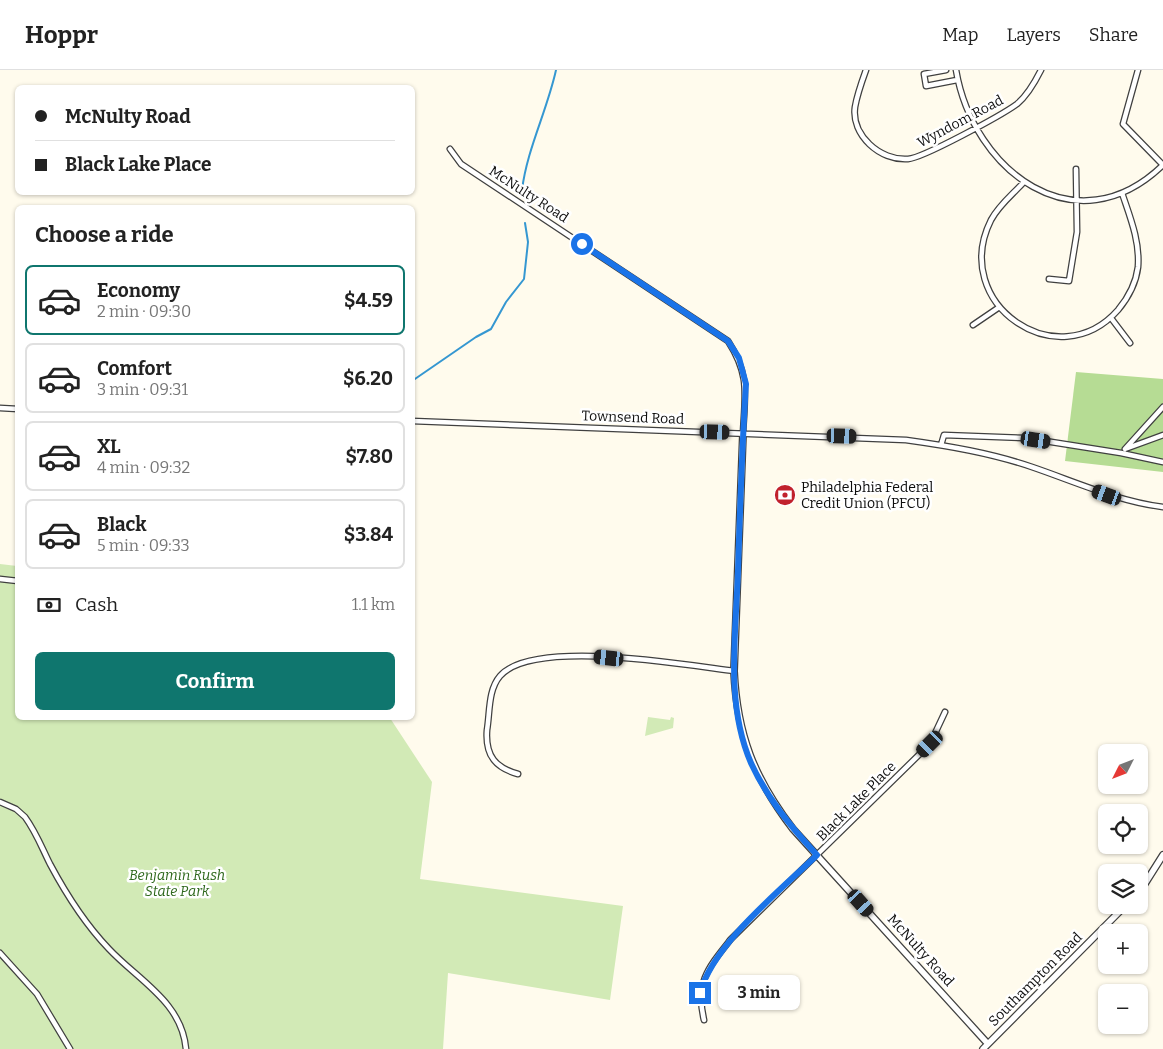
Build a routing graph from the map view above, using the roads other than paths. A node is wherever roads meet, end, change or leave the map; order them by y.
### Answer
1 (866, 70) edge
2 (946, 70) edge
3 (956, 70) edge
4 (1041, 70) edge
5 (1138, 70) edge
6 (957, 80) junction
7 (975, 127) junction
8 (450, 149) dead end
9 (1163, 165) edge
10 (1076, 169) dead end
11 (1023, 183) junction
12 (1122, 193) junction
13 (1078, 200) junction
14 (1049, 278) dead end
15 (998, 308) junction
16 (1111, 318) junction
17 (973, 325) dead end
18 (1130, 343) dead end
19 (1163, 407) edge
20 (0, 408) edge
21 (15, 409) edge
22 (415, 421) edge
23 (743, 432) junction
24 (1163, 435) edge
25 (941, 445) junction
26 (1123, 451) junction
27 (1163, 462) edge
28 (1163, 506) edge
29 (0, 579) edge
30 (15, 581) edge
31 (734, 671) junction
32 (945, 712) dead end
33 (518, 774) dead end
34 (0, 802) edge
35 (1163, 854) edge
36 (817, 855) junction
37 (1148, 878) edge
38 (1117, 914) edge
39 (0, 953) edge
40 (704, 1020) dead end
41 (988, 1044) junction
42 (70, 1049) edge
43 (186, 1049) edge
44 (983, 1049) edge
45 (993, 1049) edge

1 - 7 street, Wyndom Road
2 - 6 street
3 - 6 street
4 - 7 street, Wyndom Road
5 - 9 street
6 - 7 street
7 - 11 street
8 - 23 street, McNulty Road
9 - 12 street
10 - 13 street
11 - 13 street
11 - 15 street
12 - 13 street
12 - 16 street
13 - 14 street
15 - 16 street
15 - 17 street
16 - 18 street
19 - 26 street
20 - 21 street
22 - 23 street, Townsend Road
23 - 25 street, Townsend Road
23 - 31 street, McNulty Road
24 - 26 street
25 - 26 street
25 - 28 street, Townsend Road
26 - 27 street
29 - 30 street
31 - 33 street
31 - 36 street, McNulty Road
32 - 36 street, Black Lake Place
34 - 43 street
35 - 37 street
36 - 40 street, Black Lake Place
36 - 41 street, McNulty Road
38 - 41 street, Southampton Road
39 - 42 street
41 - 44 street, Southampton Road
41 - 45 street, McNulty Road

